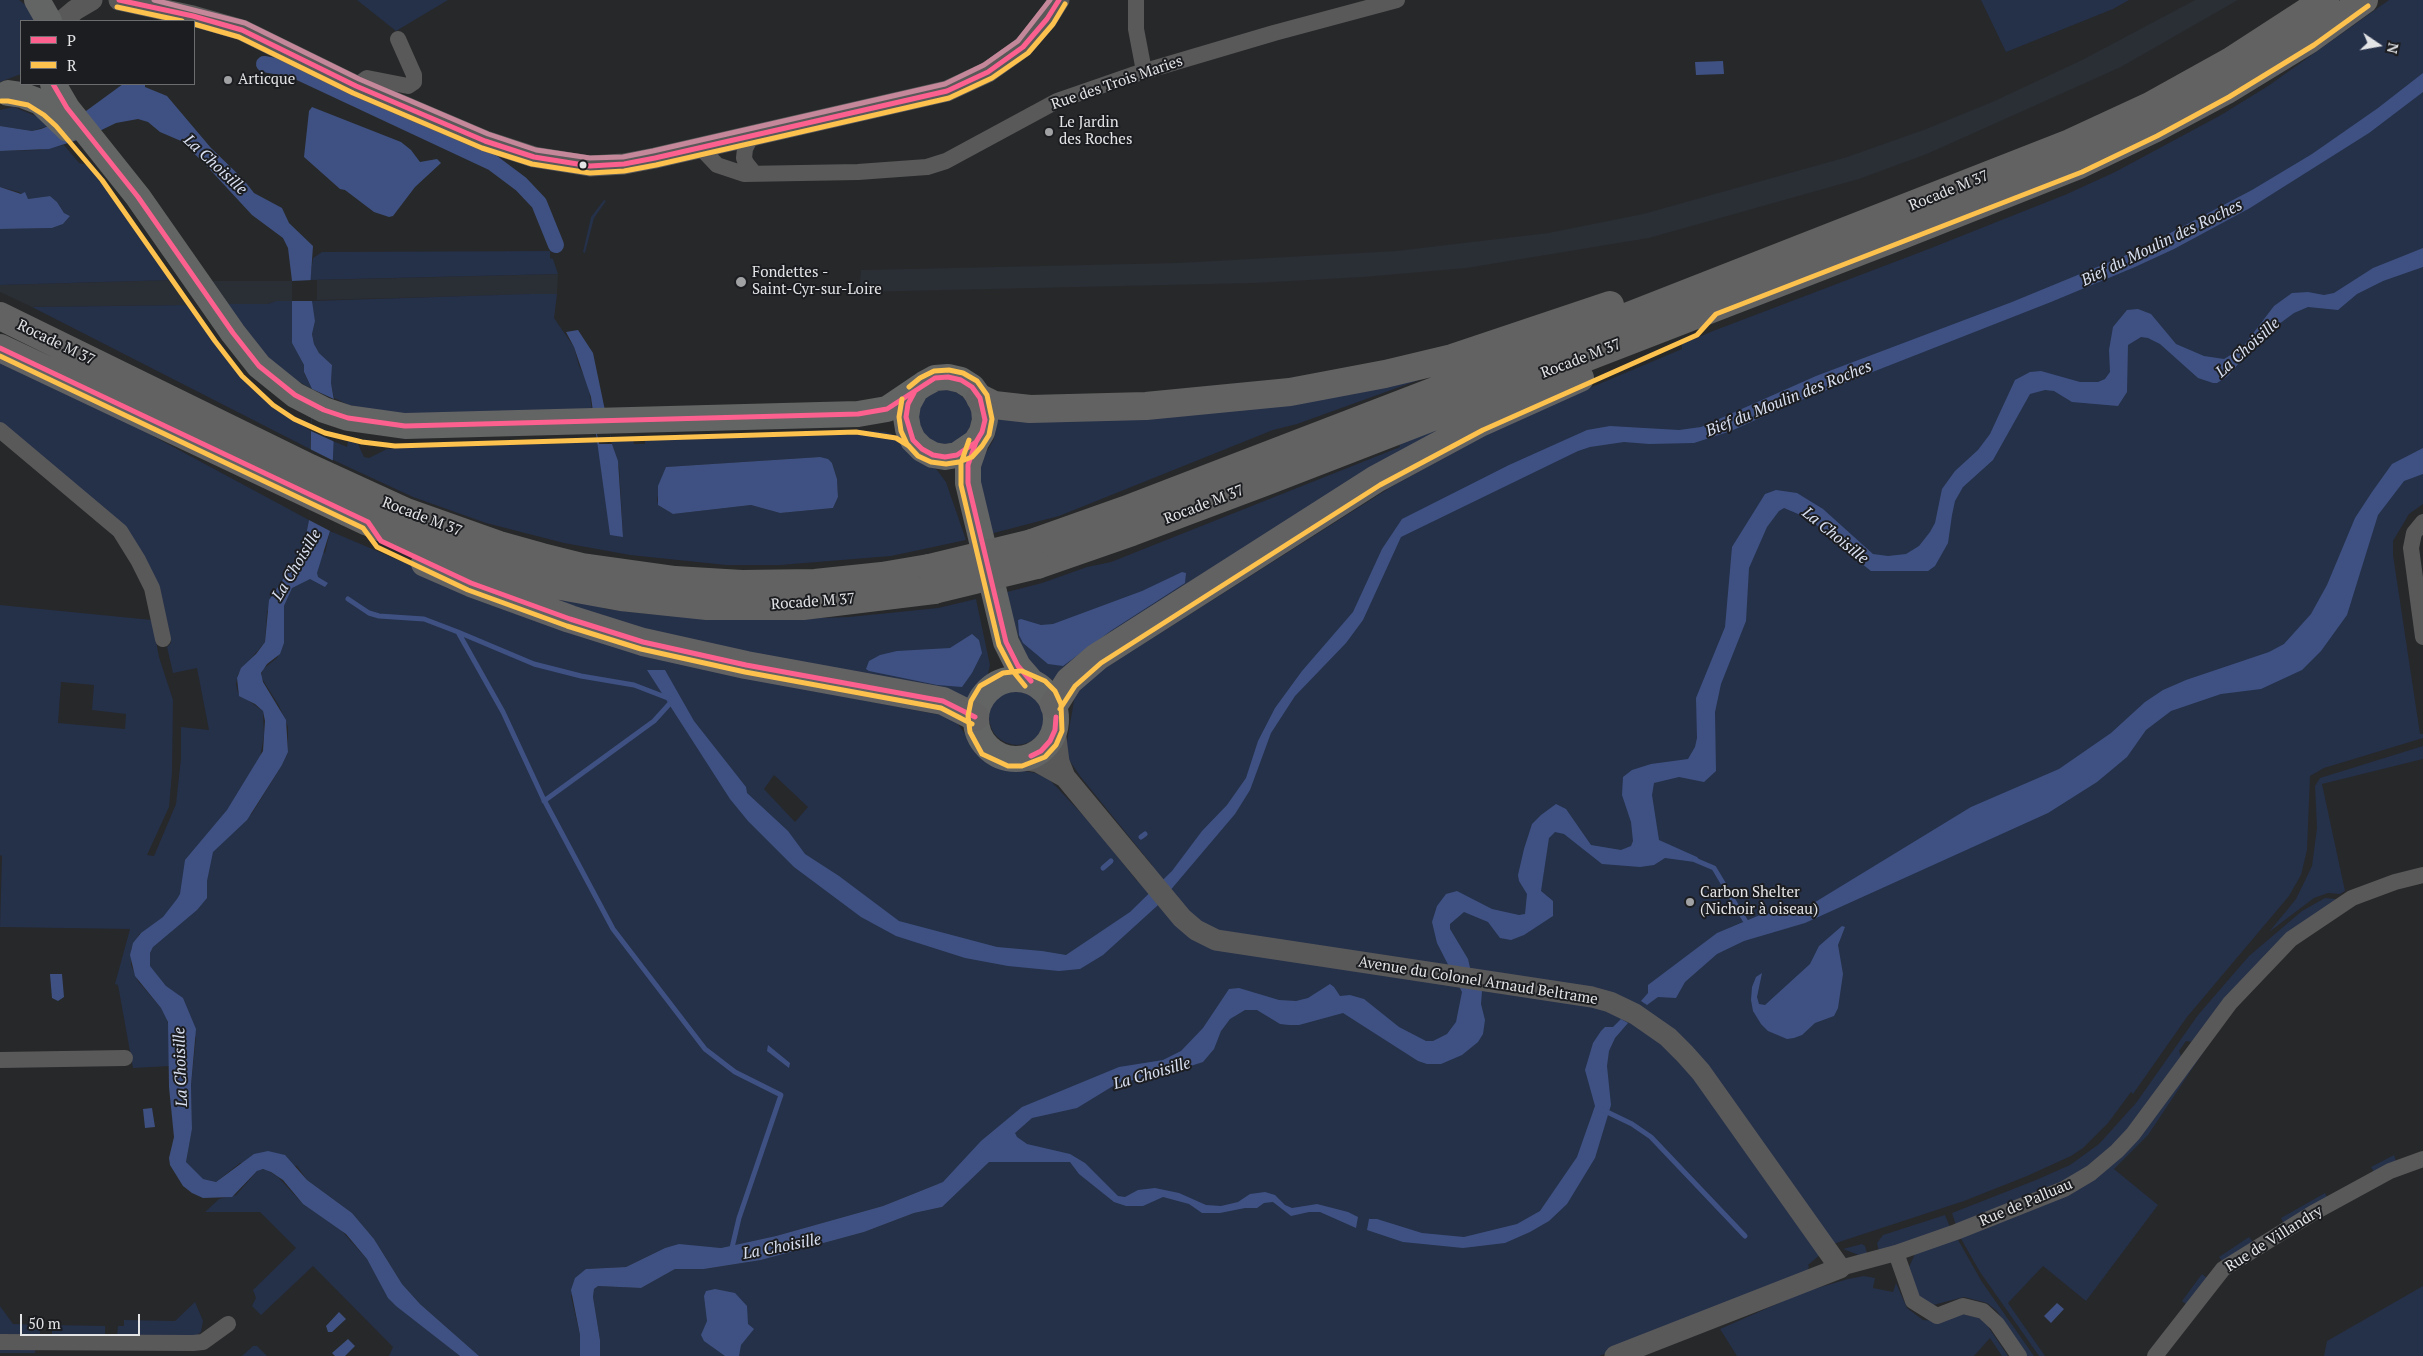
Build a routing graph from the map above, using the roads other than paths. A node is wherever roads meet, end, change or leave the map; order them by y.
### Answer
1 (37, 0) edge
2 (92, 0) edge
3 (119, 0) edge
4 (1059, 0) edge
5 (1136, 0) edge
6 (1397, 0) edge
7 (2324, 0) edge
8 (2364, 0) edge
9 (48, 20) edge
10 (63, 20) edge
11 (398, 39) dead end
12 (1144, 71) junction
13 (54, 85) edge
14 (356, 86) junction
15 (12, 90) edge
16 (752, 137) junction
17 (700, 148) junction
18 (754, 173) junction
19 (1709, 296) junction
20 (0, 316) edge
21 (0, 348) edge
22 (914, 392) junction
23 (980, 398) junction
24 (311, 411) junction
25 (602, 427) junction
26 (0, 430) edge
27 (976, 442) junction
28 (923, 447) junction
29 (309, 480) junction
30 (354, 506) junction
31 (2423, 522) edge
32 (931, 579) junction
33 (2423, 637) edge
34 (163, 639) dead end
35 (1031, 681) junction
36 (985, 692) junction
37 (976, 717) junction
38 (1054, 717) junction
39 (1020, 759) junction
40 (1064, 777) junction
41 (2423, 875) edge
42 (125, 1058) dead end
43 (0, 1060) edge
44 (2423, 1159) edge
45 (1896, 1253) junction
46 (1840, 1268) junction
47 (228, 1324) dead end
48 (0, 1342) edge
49 (1615, 1356) edge
50 (2019, 1356) edge
51 (2155, 1356) edge

1 - 9 main road
2 - 10 street
3 - 14 street
4 - 16 street
5 - 12 street
6 - 12 street, Rue des Trois Maries
7 - 19 highway, Rocade M 37
8 - 19 highway, Rocade M 37
11 - 14 street
12 - 18 street, Rue des Trois Maries
13 - 24 main road
14 - 17 street
15 - 24 main road
16 - 17 street
16 - 18 street
17 - 18 street, Rue des Trois Maries
19 - 23 highway
19 - 32 highway, Rocade M 37, bridge
19 - 38 highway
20 - 29 highway, Rocade M 37
21 - 29 highway, Rocade M 37
22 - 23 main road
22 - 25 main road
22 - 28 main road
23 - 27 main road
24 - 25 main road
25 - 28 main road
26 - 34 street
27 - 28 main road
27 - 35 main road
28 - 36 main road
29 - 30 highway, Rocade M 37
30 - 32 highway, Rocade M 37
30 - 32 highway, Rocade M 37
30 - 37 highway
31 - 33 street
35 - 36 main road
35 - 38 main road
36 - 37 main road
37 - 39 main road
38 - 39 main road
38 - 40 street, Avenue du Colonel Arnaud Beltrame
39 - 40 street, Avenue du Colonel Arnaud Beltrame
40 - 46 street, Avenue du Colonel Arnaud Beltrame
41 - 45 street, Rue de Palluau
42 - 43 street
44 - 51 street, Rue de Villandry
45 - 46 street, Rue de Palluau
45 - 50 street
46 - 49 street, Rue de Palluau
47 - 48 street

